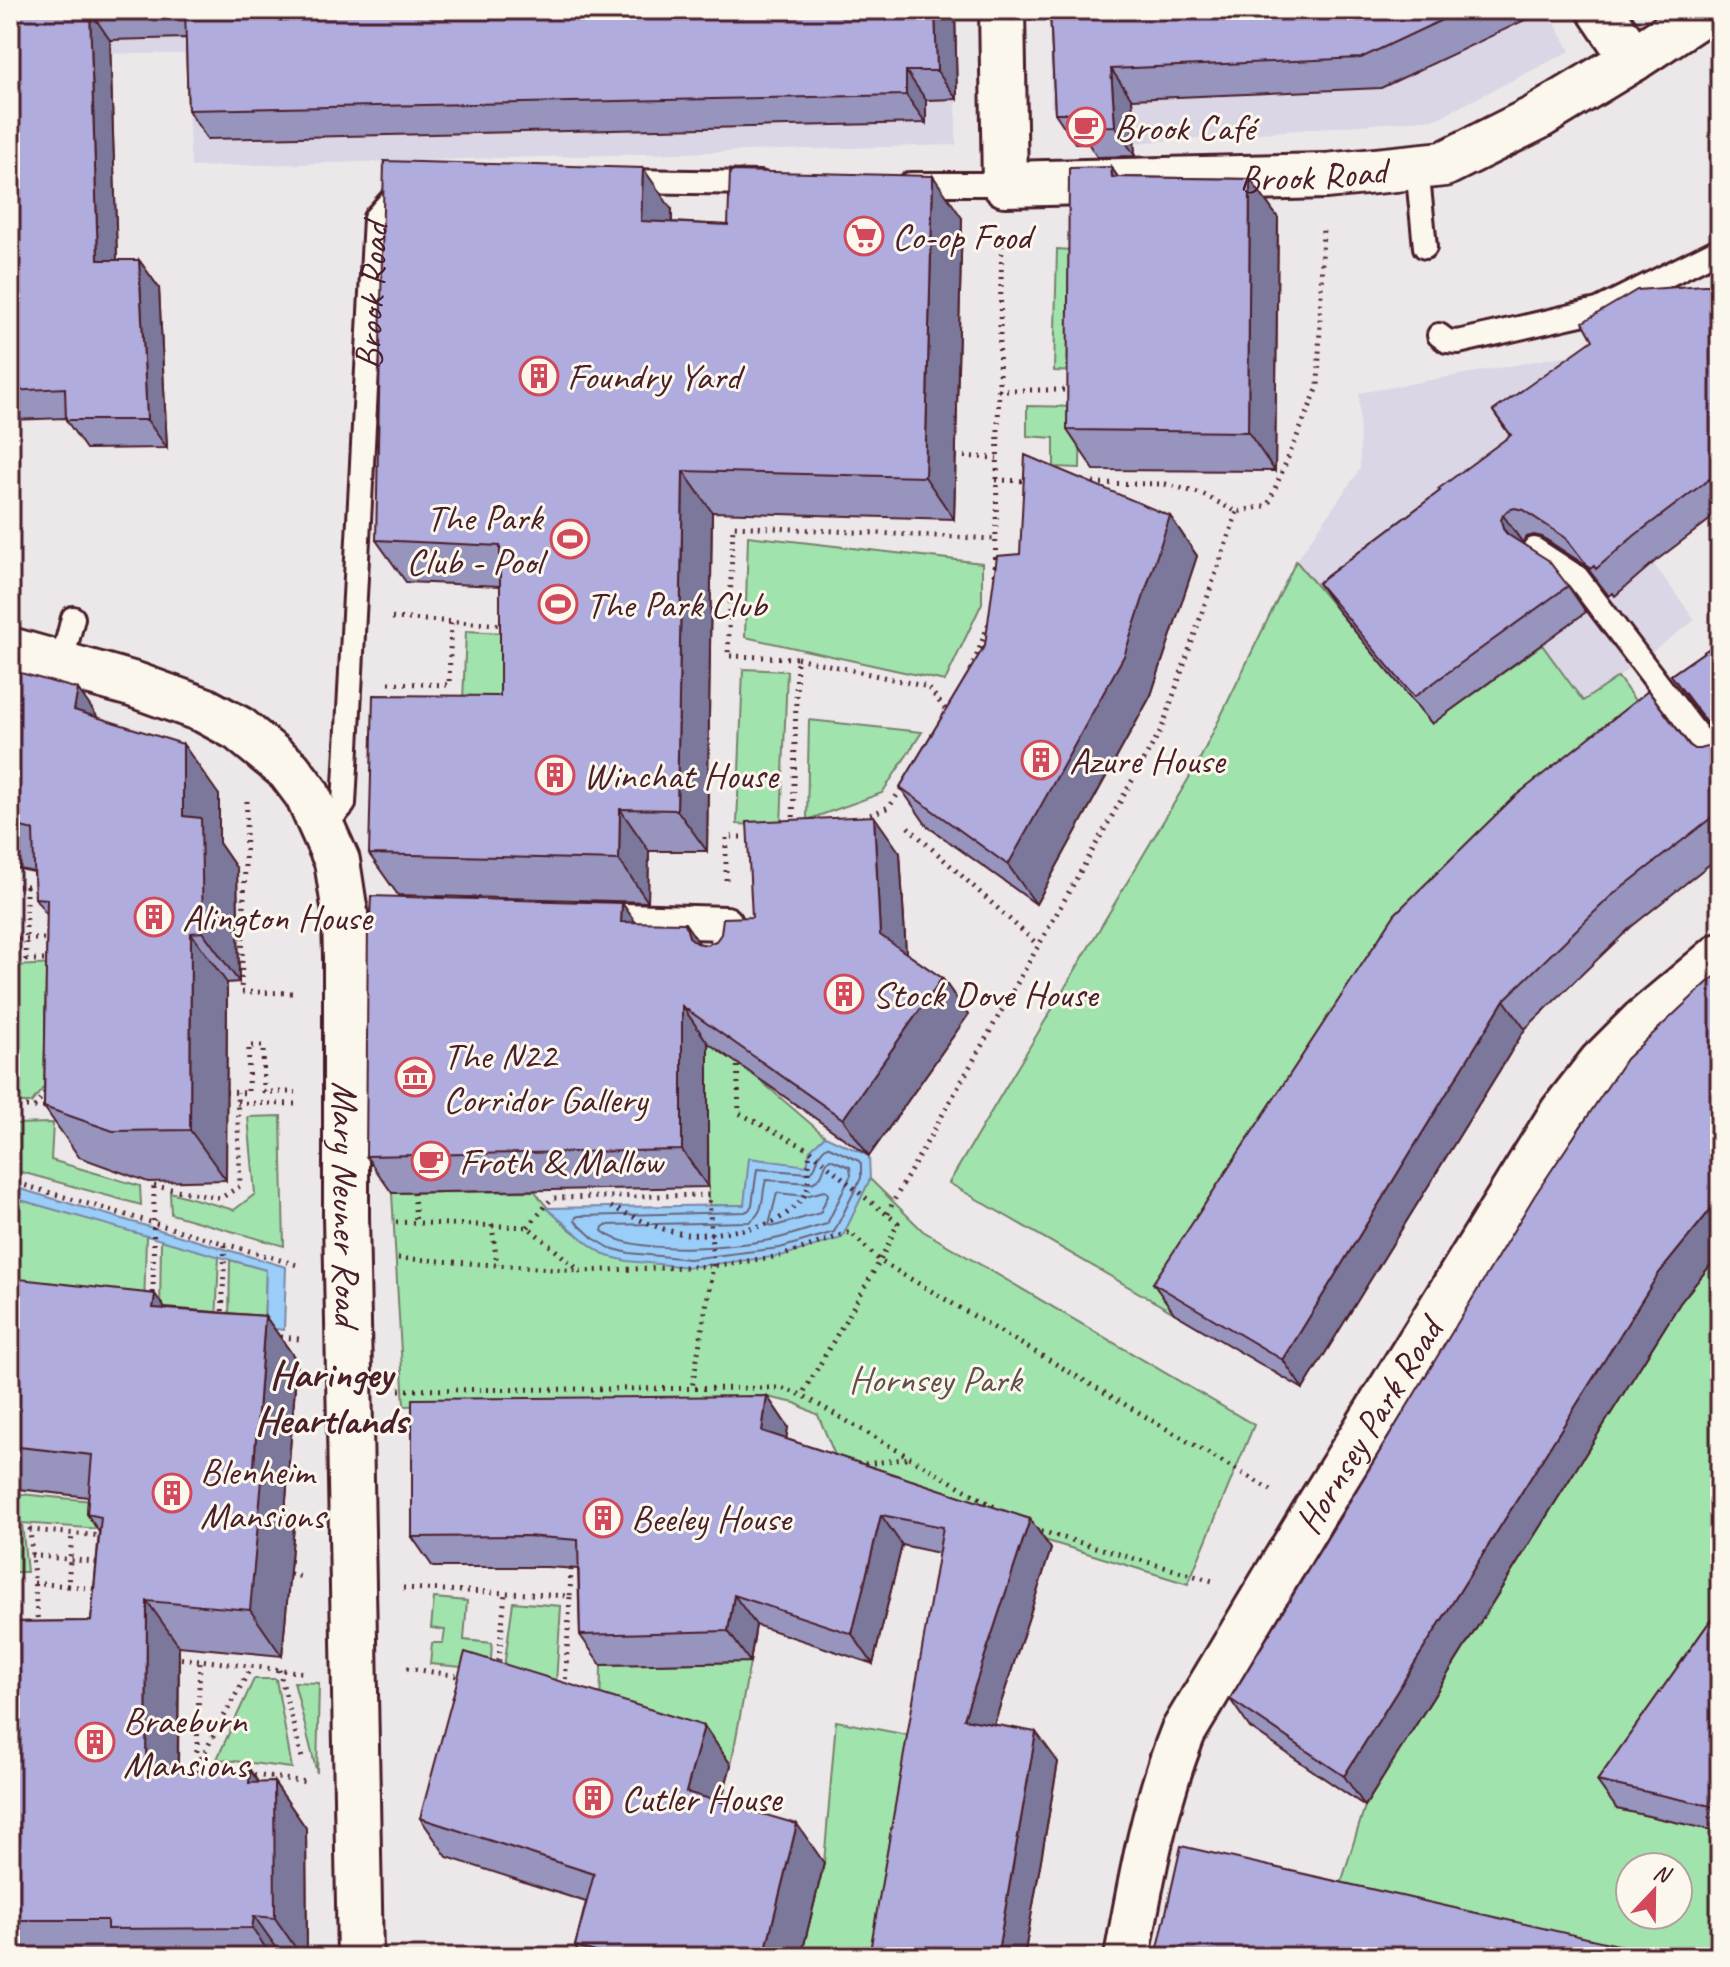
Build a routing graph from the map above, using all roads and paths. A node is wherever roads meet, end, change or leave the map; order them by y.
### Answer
1 (1002, 10) edge
2 (1600, 10) edge
3 (1707, 10) edge
4 (1633, 59) junction
5 (1417, 167) junction
6 (426, 180) edge
7 (599, 181) edge
8 (776, 183) edge
9 (896, 184) edge
10 (1005, 184) junction
11 (1323, 216) dead end
12 (1002, 232) dead end
13 (1425, 247) dead end
14 (1720, 249) edge
15 (1439, 335) dead end
16 (998, 390) junction
17 (1081, 391) edge
18 (956, 456) dead end
19 (997, 458) junction
20 (996, 480) junction
21 (1028, 481) edge
22 (1075, 483) edge
23 (1237, 512) junction
24 (995, 539) junction
25 (1534, 549) edge
26 (995, 579) edge
27 (995, 607) edge
28 (73, 618) dead end
29 (391, 618) dead end
30 (451, 621) junction
31 (514, 625) edge
32 (10, 650) edge
33 (797, 658) junction
34 (61, 665) junction
35 (968, 677) edge
36 (388, 683) dead end
37 (958, 705) edge
38 (1720, 765) edge
39 (905, 783) edge
40 (247, 792) dead end
41 (307, 794) junction
42 (851, 823) edge
43 (908, 827) edge
44 (726, 837) dead end
45 (766, 838) edge
46 (792, 838) edge
47 (10, 886) edge
48 (26, 886) junction
49 (49, 886) edge
50 (555, 918) edge
51 (10, 939) edge
52 (26, 939) junction
53 (62, 939) edge
54 (1038, 945) junction
55 (1720, 956) edge
56 (26, 960) junction
57 (62, 960) edge
58 (11, 961) edge
59 (730, 963) edge
60 (297, 993) dead end
61 (736, 1051) edge
62 (49, 1087) edge
63 (226, 1092) dead end
64 (237, 1092) junction
65 (297, 1093) dead end
66 (237, 1103) junction
67 (298, 1104) dead end
68 (10, 1107) edge
69 (34, 1107) junction
70 (49, 1107) edge
71 (810, 1150) junction
72 (10, 1181) edge
73 (414, 1193) edge
74 (611, 1207) edge
75 (888, 1214) junction
76 (346, 1216) junction
77 (154, 1223) junction
78 (416, 1223) junction
79 (492, 1225) junction
80 (528, 1227) junction
81 (711, 1234) junction
82 (225, 1244) junction
83 (397, 1257) dead end
84 (880, 1261) junction
85 (497, 1265) junction
86 (713, 1266) junction
87 (580, 1271) junction
88 (347, 1280) junction
89 (153, 1306) edge
90 (222, 1330) edge
91 (265, 1335) edge
92 (349, 1345) junction
93 (692, 1388) junction
94 (350, 1389) junction
95 (802, 1395) junction
96 (911, 1458) junction
97 (854, 1465) edge
98 (1004, 1512) edge
99 (1313, 1515) junction
100 (108, 1524) edge
101 (1030, 1527) edge
102 (72, 1534) junction
103 (105, 1550) edge
104 (31, 1555) junction
105 (70, 1559) junction
106 (104, 1563) junction
107 (571, 1568) edge
108 (103, 1576) edge
109 (34, 1583) junction
110 (68, 1586) junction
111 (353, 1586) junction
112 (505, 1593) junction
113 (1265, 1595) junction
114 (570, 1596) junction
115 (101, 1599) edge
116 (38, 1631) edge
117 (171, 1658) edge
118 (200, 1660) junction
119 (251, 1667) junction
120 (279, 1670) junction
121 (354, 1670) junction
122 (466, 1677) edge
123 (496, 1682) edge
124 (564, 1692) edge
125 (196, 1768) junction
126 (228, 1772) edge
127 (241, 1773) edge
128 (196, 1780) edge
129 (308, 1782) junction
130 (357, 1788) junction
131 (360, 1957) edge
132 (1127, 1957) edge

1 - 10 street
2 - 4 street
3 - 4 street, Brook Road
4 - 5 street, Brook Road
5 - 10 street, Brook Road
5 - 13 lane
6 - 41 lane, Brook Road
7 - 8 lane
9 - 10 lane, Brook Road
11 - 23 path
12 - 16 path
14 - 15 lane
16 - 17 path
16 - 19 path
18 - 19 path
19 - 20 path
20 - 21 path
20 - 24 path
22 - 23 path
23 - 54 path
24 - 26 path
24 - 33 path
25 - 38 lane
27 - 35 path
28 - 34 lane
29 - 30 path
30 - 31 path
30 - 36 path
32 - 34 street, Mary Neuner Road
33 - 37 path
33 - 46 path
34 - 41 street, Mary Neuner Road
39 - 42 path
40 - 60 path
41 - 76 street, Mary Neuner Road
43 - 54 path
44 - 45 path
47 - 48 path
48 - 49 path
48 - 52 path
50 - 59 street
51 - 52 path
52 - 53 path
52 - 56 path
54 - 75 path
55 - 99 street, Hornsey Park Road
56 - 57 path
56 - 58 path
61 - 71 path
62 - 69 path
63 - 64 path
64 - 65 path
64 - 66 path
66 - 67 path
66 - 77 path
68 - 69 path
69 - 70 path
71 - 75 path
71 - 81 path
72 - 77 path
73 - 78 path
74 - 81 path
75 - 84 path
76 - 78 path
76 - 88 street, Mary Neuner Road
77 - 82 path
77 - 89 path
78 - 79 path
79 - 80 path
79 - 85 path
80 - 81 path
80 - 87 path
81 - 86 path
82 - 88 path
82 - 90 path
83 - 85 path
84 - 86 path
84 - 95 path
84 - 99 path
85 - 87 path
86 - 87 path
86 - 93 path
88 - 92 street, Mary Neuner Road
91 - 92 path
92 - 94 street, Mary Neuner Road
93 - 94 path
93 - 95 path
94 - 111 street, Mary Neuner Road
95 - 96 path
96 - 97 path
96 - 98 path
99 - 113 street, Hornsey Park Road
100 - 102 path
101 - 113 path
102 - 104 path
102 - 105 path
103 - 106 path
104 - 105 path
104 - 109 path
105 - 106 path
105 - 110 path
106 - 108 path
107 - 114 path
109 - 110 path
109 - 116 path
110 - 115 path
111 - 112 path
111 - 121 street, Mary Neuner Road
112 - 114 path
112 - 123 path
113 - 132 street, Hornsey Park Road
114 - 124 path
117 - 118 path
118 - 119 path
118 - 125 path
119 - 120 path
119 - 125 path
120 - 121 path
120 - 129 path
121 - 122 path
121 - 130 street, Mary Neuner Road
125 - 126 path
125 - 128 path
127 - 129 path
129 - 130 path
130 - 131 street, Mary Neuner Road

